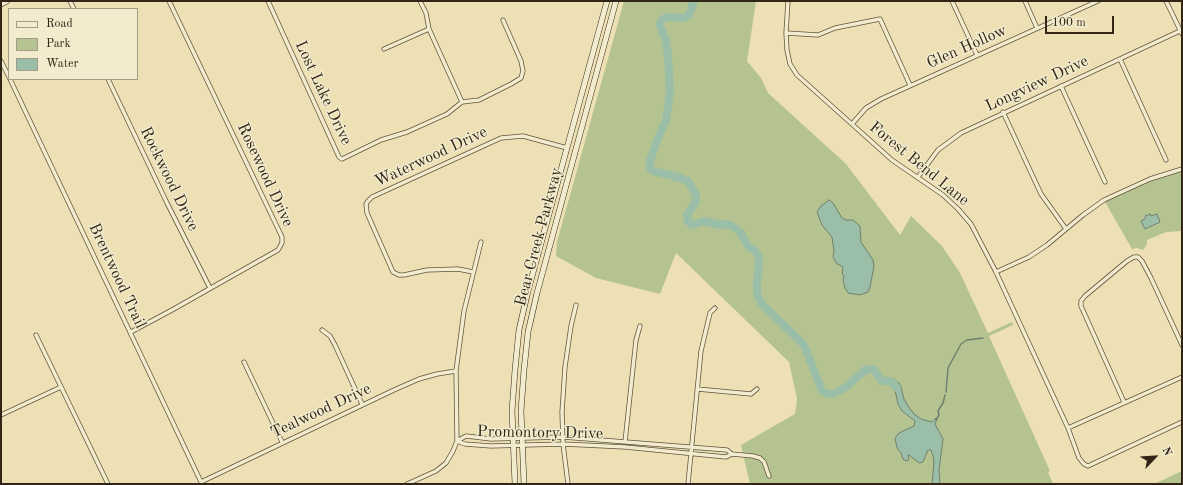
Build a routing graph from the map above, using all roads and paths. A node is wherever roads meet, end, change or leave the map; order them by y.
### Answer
1 (7, 1) edge
2 (169, 1) edge
3 (268, 1) edge
4 (420, 1) edge
5 (607, 1) edge
6 (616, 1) edge
7 (788, 1) edge
8 (952, 1) edge
9 (1024, 1) edge
10 (1096, 1) edge
11 (1166, 1) edge
12 (1, 4) edge
13 (502, 20) dead end
14 (1037, 28) junction
15 (429, 29) junction
16 (1182, 32) edge
17 (786, 33) junction
18 (384, 49) dead end
19 (976, 55) junction
20 (1120, 58) junction
21 (1, 61) edge
22 (8, 76) edge
23 (10, 80) edge
24 (108, 80) edge
25 (910, 85) junction
26 (1061, 86) junction
27 (462, 102) junction
28 (1003, 112) junction
29 (852, 124) junction
30 (567, 148) junction
31 (1166, 160) dead end
32 (1182, 169) edge
33 (918, 177) junction
34 (1105, 182) dead end
35 (1066, 229) junction
36 (481, 242) dead end
37 (473, 272) junction
38 (996, 272) junction
39 (210, 288) junction
40 (576, 305) dead end
41 (716, 308) dead end
42 (640, 326) dead end
43 (322, 330) dead end
44 (131, 332) junction
45 (36, 335) dead end
46 (1182, 346) edge
47 (244, 362) dead end
48 (456, 371) junction
49 (1182, 376) edge
50 (61, 387) junction
51 (697, 389) junction
52 (757, 390) dead end
53 (1124, 402) junction
54 (362, 404) junction
55 (1, 415) edge
56 (1182, 422) edge
57 (1068, 428) junction
58 (542, 437) junction
59 (562, 437) junction
60 (491, 438) junction
61 (513, 438) junction
62 (522, 438) junction
63 (457, 441) junction
64 (626, 441) junction
65 (282, 442) junction
66 (563, 444) junction
67 (522, 445) junction
68 (542, 445) junction
69 (491, 446) junction
70 (513, 446) junction
71 (625, 447) junction
72 (692, 447) junction
73 (692, 454) junction
74 (732, 454) junction
75 (769, 476) dead end
76 (202, 483) edge
77 (108, 484) edge
78 (407, 484) edge
79 (515, 484) edge
80 (524, 484) edge
81 (568, 484) edge
82 (688, 484) edge

1 - 12 main road
2 - 39 street, Rosewood Drive
3 - 27 street, Lost Lake Drive
4 - 15 street
5 - 30 main road, Bear Creek Parkway
6 - 62 main road, Bear Creek Parkway
7 - 17 street, Forest Bend Lane
8 - 19 street
9 - 14 street
10 - 14 street, Glen Hollow
11 - 16 street
13 - 27 street
14 - 19 street, Glen Hollow
15 - 18 street
15 - 27 street
16 - 20 street, Longview Drive
17 - 25 street
17 - 29 street, Forest Bend Lane
19 - 25 street, Glen Hollow
20 - 26 street, Longview Drive
20 - 31 street
21 - 22 street, Brentwood Trail
23 - 44 street, Brentwood Trail
24 - 39 street, Rockwood Drive
25 - 29 street, Glen Hollow
26 - 28 street, Longview Drive
26 - 34 street
28 - 33 street, Longview Drive
28 - 35 street
29 - 33 street, Forest Bend Lane
30 - 37 street, Waterwood Drive
30 - 61 main road, Bear Creek Parkway
32 - 35 street
33 - 38 street, Forest Bend Lane
35 - 38 street
36 - 37 street
37 - 48 street
38 - 57 street, Forest Bend Lane
39 - 44 street, Rosewood Drive
40 - 59 street
41 - 51 street
42 - 64 street
43 - 54 street
44 - 76 street, Brentwood Trail
45 - 50 street
46 - 53 street
47 - 65 street
48 - 54 street, Tealwood Drive
48 - 63 street
49 - 53 street
50 - 55 street
50 - 77 street
51 - 52 street
51 - 72 street
53 - 57 street
54 - 65 street, Tealwood Drive
56 - 57 street, Forest Bend Lane
58 - 59 street, Promontory Drive
58 - 62 street, Promontory Drive
58 - 68 street
59 - 64 street, Promontory Drive
59 - 66 street
60 - 61 street, Promontory Drive
60 - 63 street, Promontory Drive
60 - 69 street
61 - 62 street, Promontory Drive
61 - 70 main road, Bear Creek Parkway
62 - 67 main road, Bear Creek Parkway
63 - 69 street, Promontory Drive
63 - 78 street
64 - 71 street
64 - 72 street, Promontory Drive
65 - 76 street, Tealwood Drive
66 - 68 street, Promontory Drive
66 - 71 street, Promontory Drive
66 - 81 street
67 - 68 street, Promontory Drive
67 - 70 street, Promontory Drive
67 - 80 main road, Bear Creek Parkway
69 - 70 street, Promontory Drive
70 - 79 main road, Bear Creek Parkway
71 - 73 street, Promontory Drive
72 - 73 street
72 - 74 street, Promontory Drive
73 - 74 street, Promontory Drive
73 - 82 street
74 - 75 street, Promontory Drive

